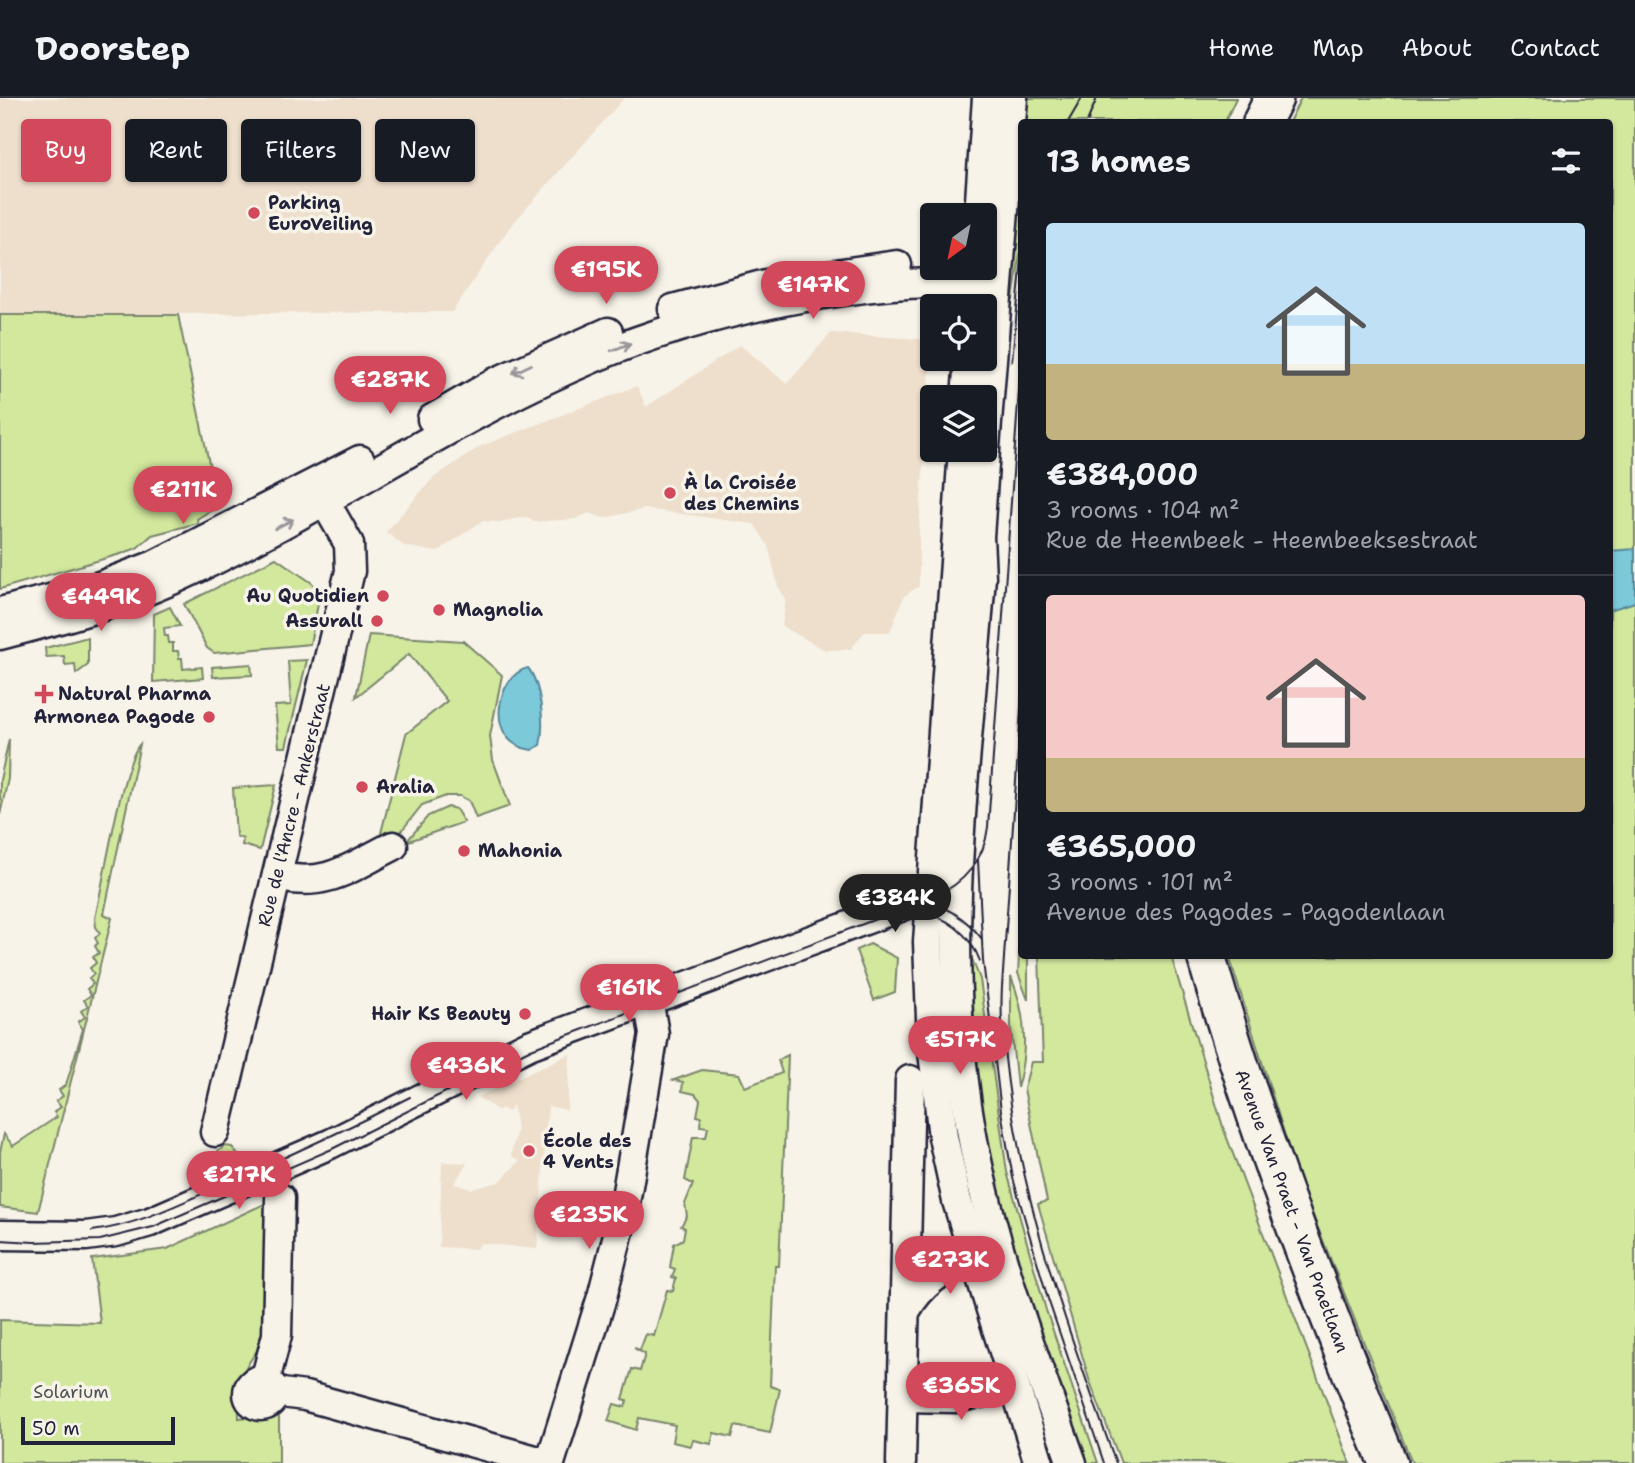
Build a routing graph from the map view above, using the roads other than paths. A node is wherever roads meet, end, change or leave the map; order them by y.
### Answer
1 (987, 98) edge
2 (1013, 98) edge
3 (1274, 98) edge
4 (1264, 119) edge
5 (980, 203) edge
6 (920, 264) edge
7 (974, 287) edge
8 (990, 385) edge
9 (962, 462) edge
10 (984, 462) edge
11 (320, 494) junction
12 (0, 612) edge
13 (0, 635) edge
14 (393, 846) dead end
15 (277, 876) junction
16 (932, 895) junction
17 (1207, 959) edge
18 (648, 999) junction
19 (910, 1080) dead end
20 (215, 1132) dead end
21 (280, 1198) dead end
22 (0, 1235) edge
23 (973, 1258) junction
24 (906, 1310) junction
25 (1014, 1385) junction
26 (904, 1397) junction
27 (548, 1463) edge
28 (901, 1463) edge
29 (1039, 1463) edge
30 (1072, 1463) edge
31 (1388, 1463) edge

1 - 5 street
2 - 8 street
3 - 4 main road
6 -> 11 street
11 -> 7 street
9 - 16 street
10 - 30 street
11 - 12 street
13 -> 11 street
11 - 15 street, Rue de l'Ancre - Ankerstraat
14 - 15 street
15 - 20 street, Rue de l'Ancre - Ankerstraat
16 - 18 street
16 - 23 street
17 - 31 main road, Avenue Van Praet - Van Praetlaan
18 - 22 street
18 - 27 street
19 - 24 street
21 - 27 street
23 - 24 street
23 - 25 street
24 - 26 street
25 - 26 street
25 - 29 street
26 - 28 street

